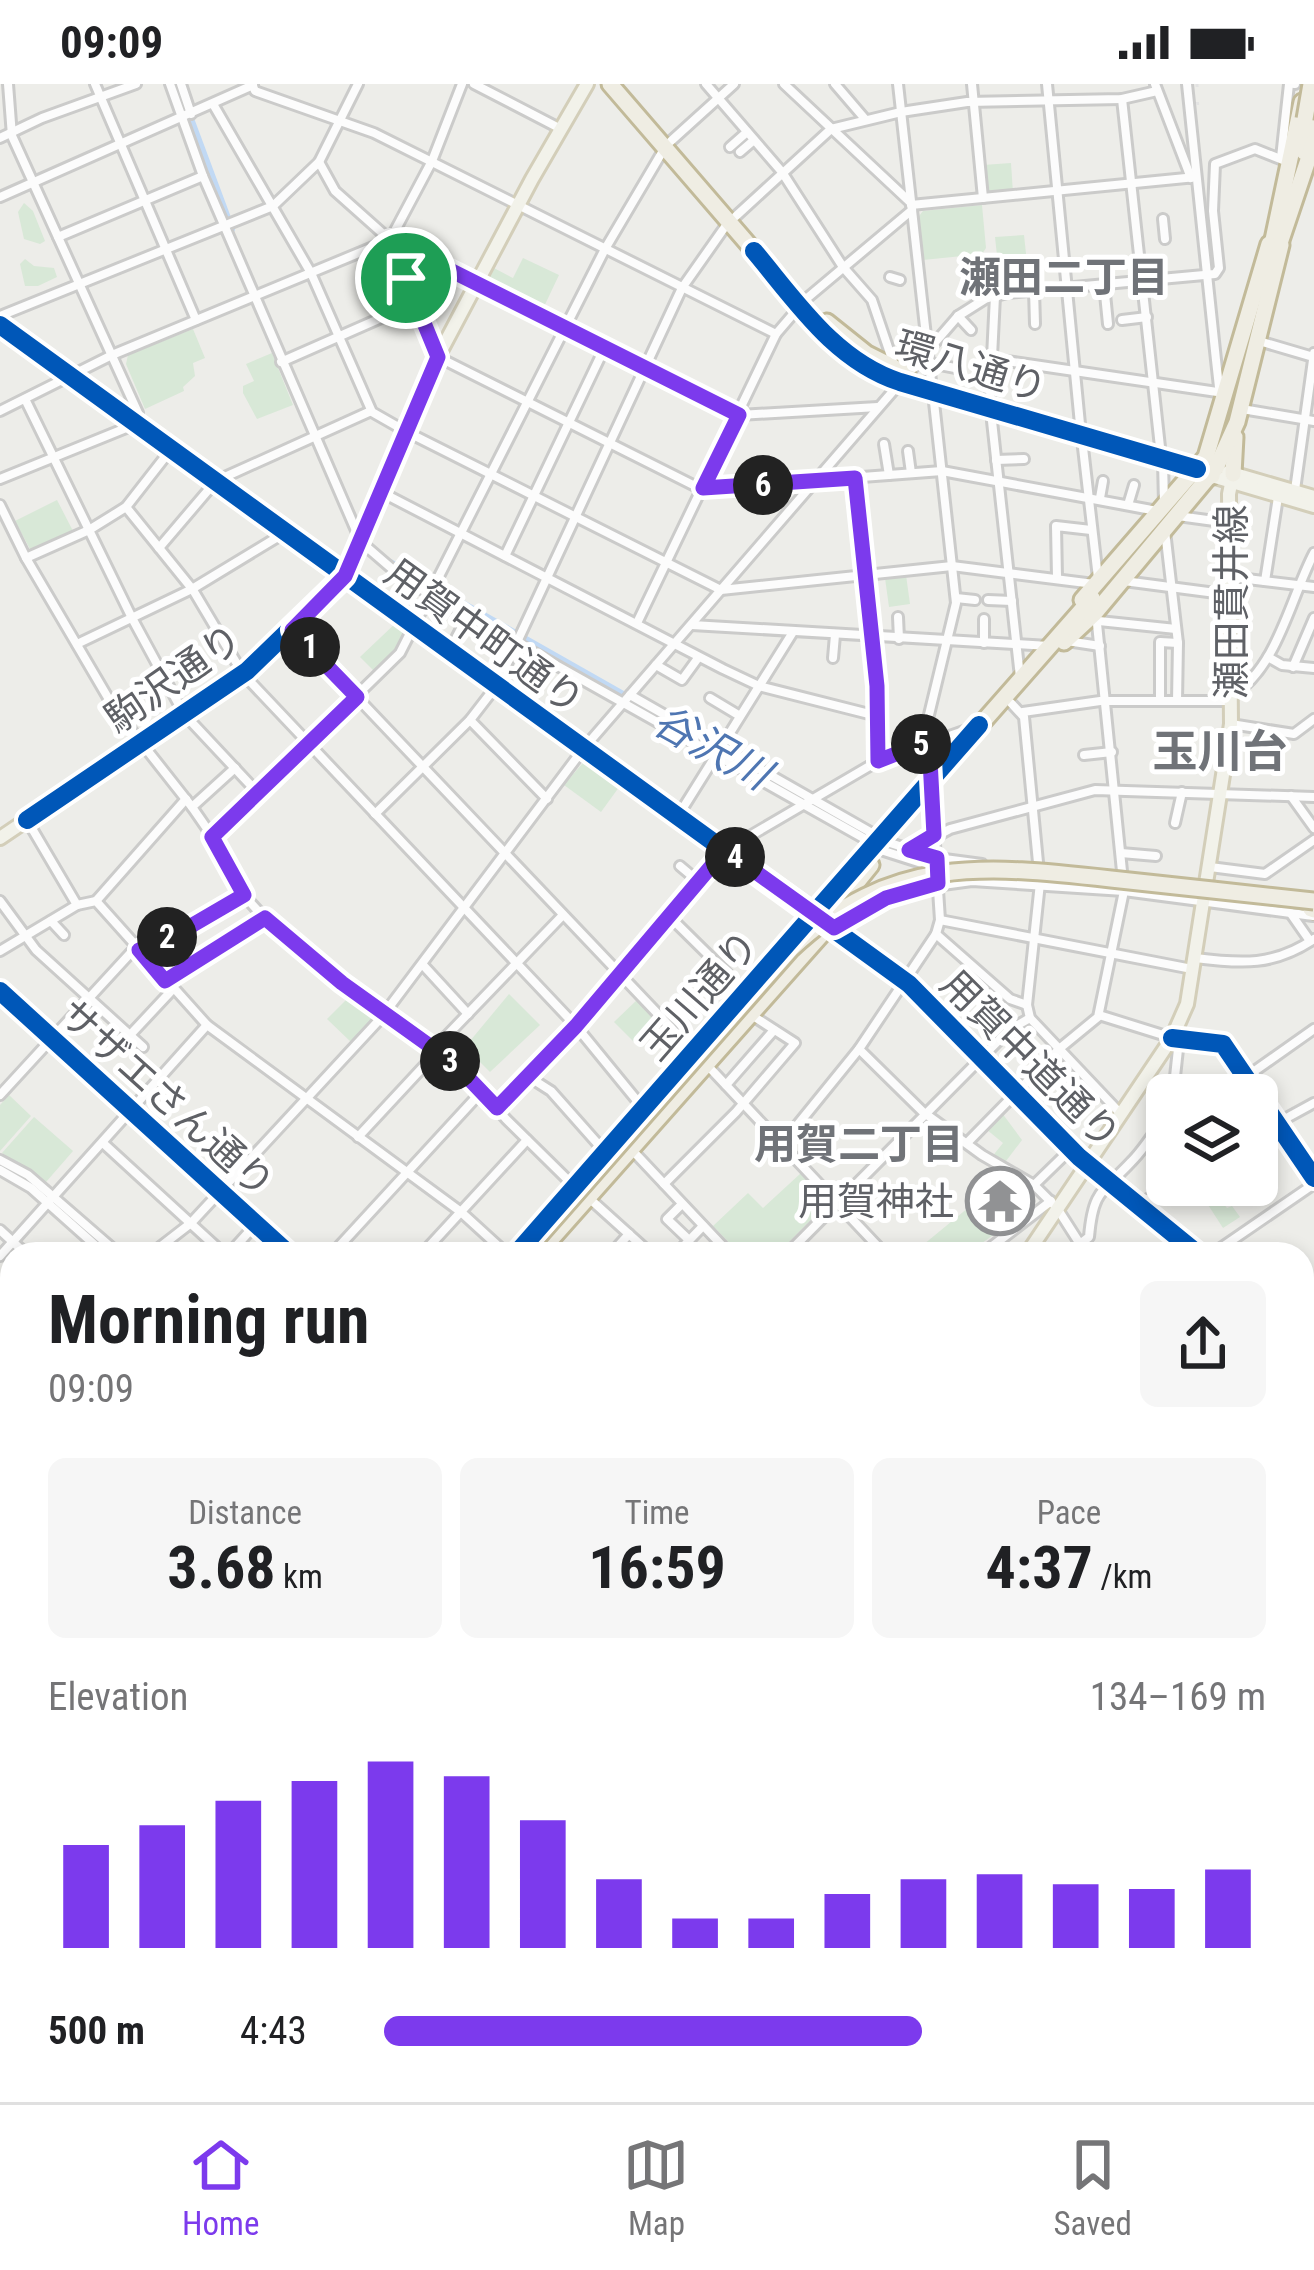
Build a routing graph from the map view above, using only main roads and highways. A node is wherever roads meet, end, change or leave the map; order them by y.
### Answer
1 (587, 84) edge
2 (610, 84) edge
3 (622, 84) edge
4 (1308, 84) edge
5 (1311, 118) edge
6 (1314, 142) edge
7 (668, 144) junction
8 (1292, 182) junction
9 (1275, 244) junction
10 (1228, 426) junction
11 (1232, 478) junction
12 (1183, 481) junction
13 (1314, 501) edge
14 (1096, 600) junction
15 (1051, 649) junction
16 (932, 789) junction
17 (0, 838) edge
18 (883, 844) junction
19 (1313, 907) edge
20 (583, 1193) junction
21 (526, 1242) edge
22 (528, 1242) edge
23 (544, 1242) edge
24 (545, 1242) edge
25 (1034, 1242) edge

1 - 17 main road, 駒沢通り
2 - 7 highway, 環八通り
3 - 7 highway, 環八通り
4 - 5 highway, bridge
4 - 8 highway
5 - 8 highway
6 - 8 highway
7 - 12 highway, 環八通り
8 - 9 highway
9 - 10 highway
9 - 10 highway
9 - 10 highway
10 - 11 highway
10 - 12 highway
11 - 12 main road, 環八通り
11 - 13 main road, 環八通り
11 - 13 main road, 環八通り
11 - 25 main road, 瀬田貫井線
12 - 14 highway
12 - 14 highway
14 - 15 highway, 玉川通り
14 - 15 highway
15 - 16 highway, 玉川通り
15 - 16 highway, 玉川通り
16 - 18 highway, 玉川通り
18 - 20 highway, 玉川通り
18 - 20 highway, 玉川通り
19 - 21 highway, bridge
19 - 24 highway, bridge
20 - 22 highway, 玉川通り
20 - 23 highway, 玉川通り

